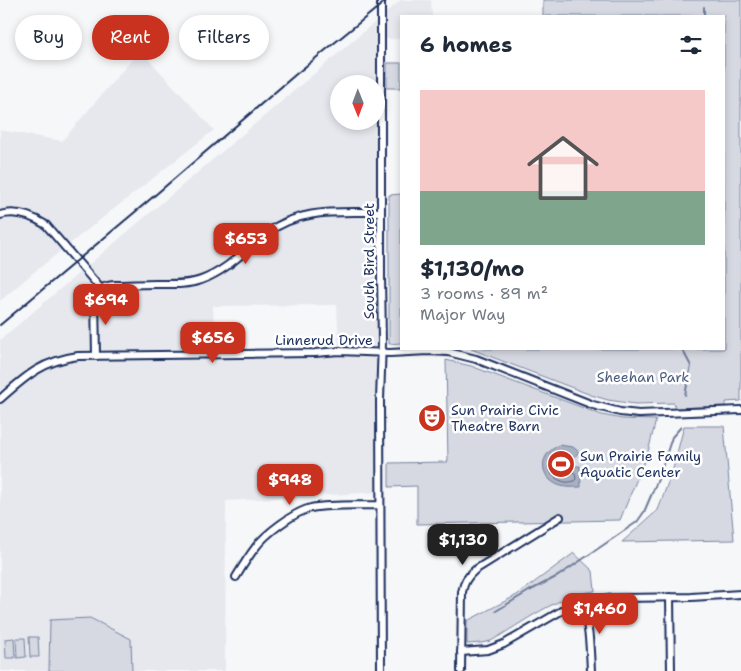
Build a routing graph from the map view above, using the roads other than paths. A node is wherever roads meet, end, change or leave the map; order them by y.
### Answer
1 (382, 0) edge
2 (381, 212) junction
3 (0, 215) edge
4 (101, 289) junction
5 (382, 353) junction
6 (96, 356) junction
7 (0, 399) edge
8 (741, 410) edge
9 (380, 505) junction
10 (560, 517) dead end
11 (236, 577) dead end
12 (741, 594) edge
13 (670, 597) junction
14 (583, 602) junction
15 (461, 652) junction
16 (381, 671) edge
17 (461, 671) edge
18 (591, 671) edge
19 (671, 671) edge

1 - 2 street, South Bird Street
2 - 4 street
2 - 5 street, South Bird Street
3 - 4 street
4 - 6 street
5 - 6 street, Linnerud Drive
5 - 8 street, Linnerud Drive
5 - 9 street, South Bird Street
6 - 7 street, Linnerud Drive
9 - 11 street
9 - 16 street, South Bird Street
10 - 15 street
12 - 13 street
13 - 14 street
13 - 19 street
14 - 15 street
14 - 18 street
15 - 17 street

